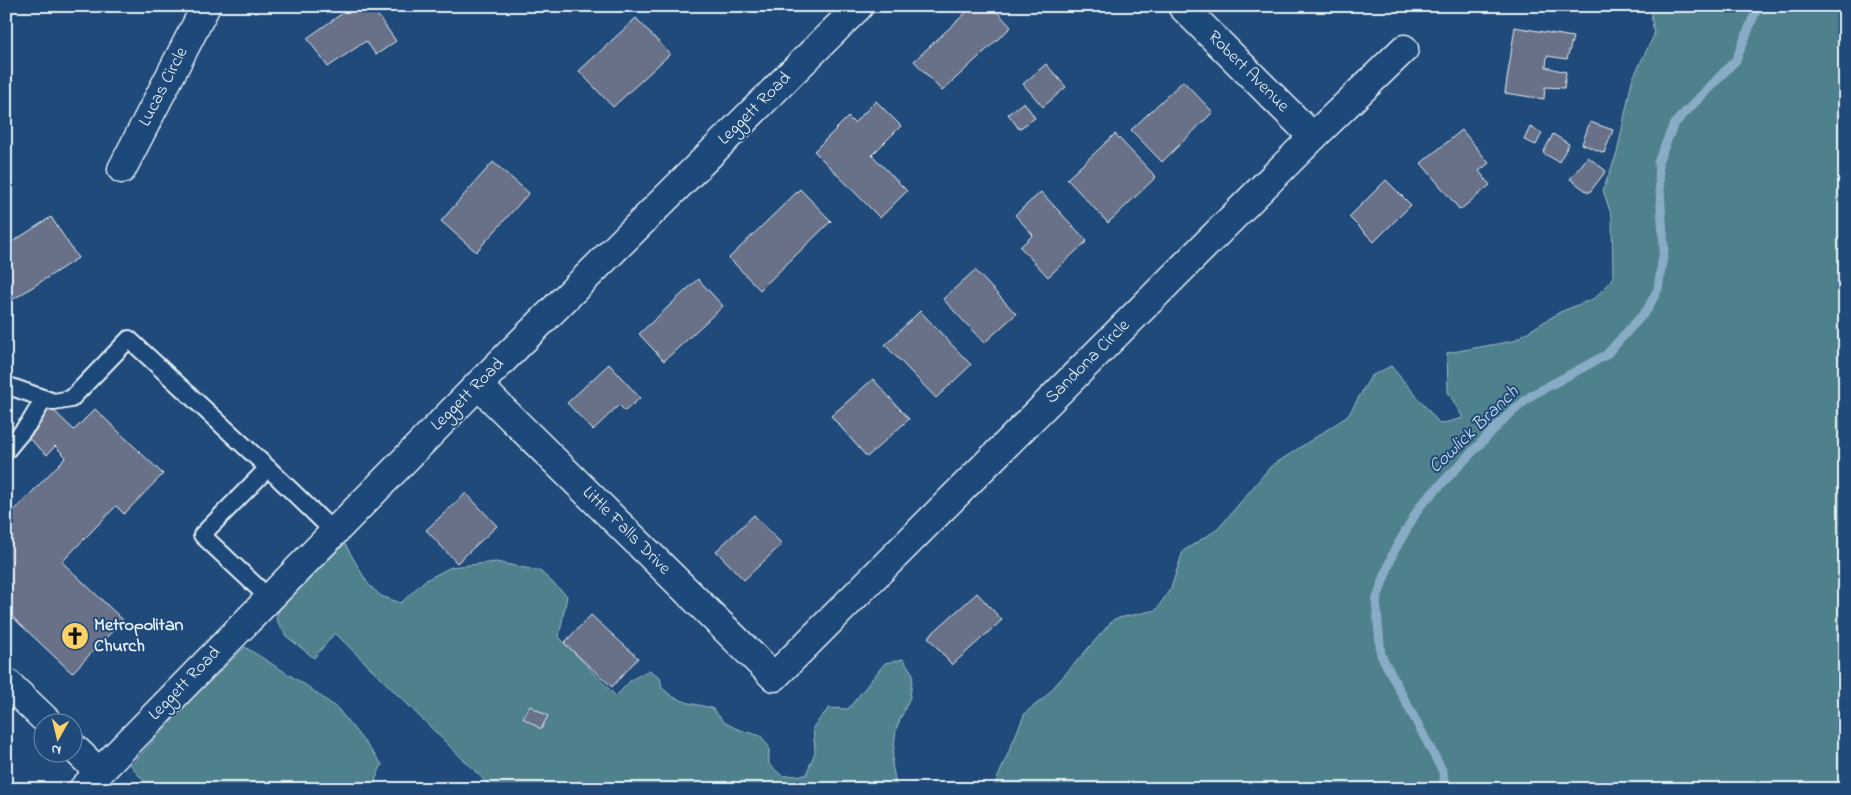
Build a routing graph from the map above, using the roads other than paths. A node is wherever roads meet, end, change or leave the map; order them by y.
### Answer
1 (206, 6) edge
2 (858, 6) edge
3 (1182, 6) edge
4 (1404, 50) dead end
5 (1313, 138) junction
6 (122, 169) dead end
7 (478, 384) junction
8 (6, 385) edge
9 (44, 399) junction
10 (6, 451) edge
11 (268, 468) junction
12 (334, 532) junction
13 (269, 598) junction
14 (774, 677) joint
15 (6, 682) edge
16 (38, 712) edge
17 (81, 762) edge
18 (91, 780) edge

1 - 6 street, Lucas Circle
2 - 7 street, Leggett Road
3 - 5 street, Robert Avenue
4 - 5 street, Sandona Circle
5 - 14 street, Sandona Circle
7 - 12 street, Leggett Road
7 - 14 street, Little Falls Drive
8 - 9 lane
9 - 10 lane
9 - 11 lane
11 - 12 lane
11 - 13 lane
12 - 13 street, Leggett Road
13 - 18 street, Leggett Road
15 - 16 street
17 - 18 street

